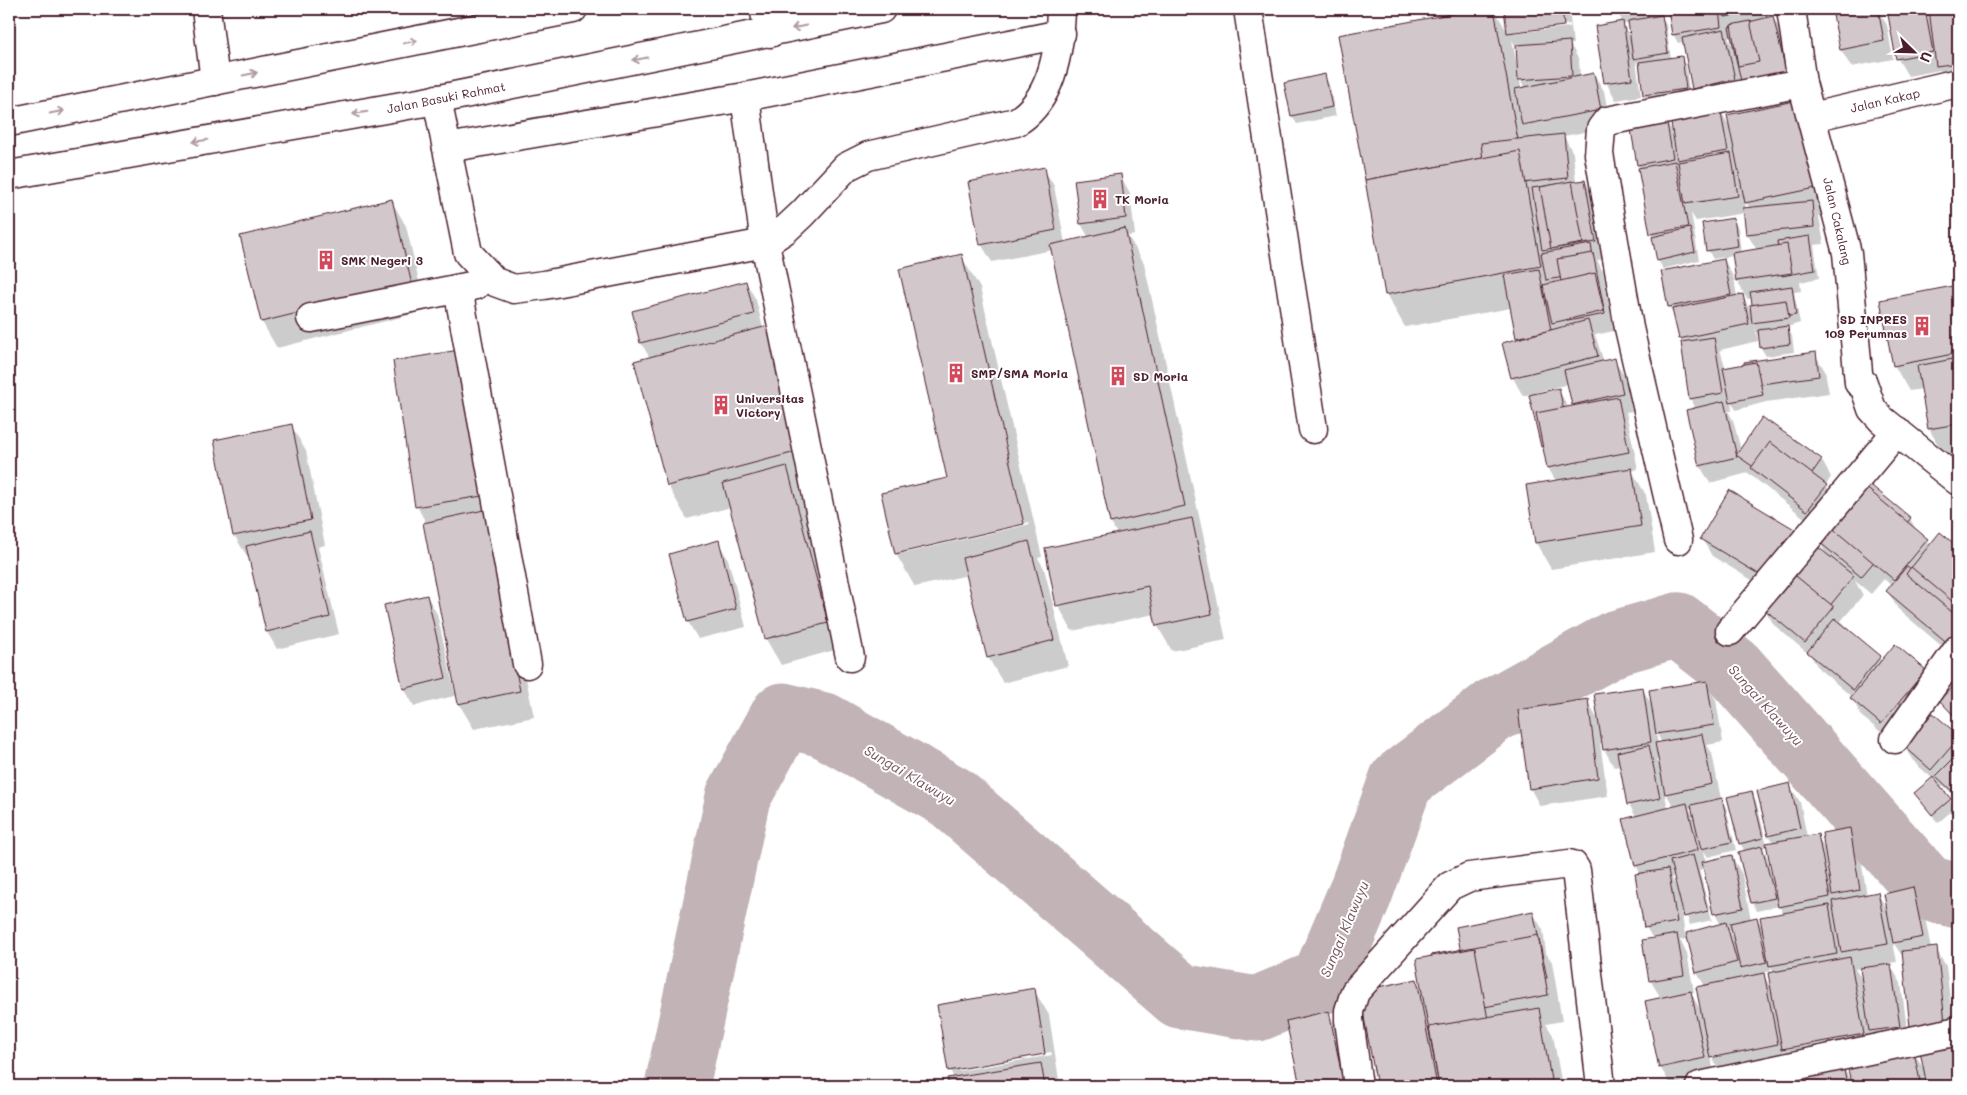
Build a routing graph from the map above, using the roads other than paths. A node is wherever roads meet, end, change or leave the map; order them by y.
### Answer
1 (206, 9) edge
2 (573, 9) edge
3 (881, 9) edge
4 (1248, 9) edge
5 (1791, 9) edge
6 (767, 21) edge
7 (1061, 22) edge
8 (215, 81) junction
9 (1802, 83) junction
10 (1958, 83) edge
11 (745, 97) junction
12 (437, 99) junction
13 (1812, 117) junction
14 (9, 122) edge
15 (447, 148) junction
16 (9, 175) edge
17 (765, 243) junction
18 (495, 282) junction
19 (458, 289) junction
20 (311, 318) dead end
21 (1313, 429) dead end
22 (1897, 431) junction
23 (1958, 481) edge
24 (1678, 540) dead end
25 (1730, 632) dead end
26 (1958, 649) edge
27 (850, 657) dead end
28 (527, 664) dead end
29 (1895, 739) dead end
30 (1958, 1031) edge
31 (1358, 1086) edge
32 (1601, 1086) edge
33 (1700, 1086) edge

1 - 8 main road
8 -> 2 main road
3 -> 6 main road, Jalan Basuki Rahmat
4 - 21 main road
5 - 9 main road, Jalan Cakalang
6 -> 12 main road, Jalan Basuki Rahmat
7 - 11 main road
7 - 17 main road
14 -> 8 main road
9 - 13 main road, Jalan Cakalang
9 - 24 main road
10 - 13 main road, Jalan Kakap
11 - 15 main road
11 - 17 main road
12 - 15 main road
12 -> 16 main road, Jalan Basuki Rahmat
13 - 22 main road, Jalan Cakalang
15 - 18 main road
17 - 18 main road
17 - 27 main road
18 - 19 main road
19 - 20 main road
19 - 28 main road
22 - 23 main road, Jalan Cakalang
22 - 25 main road
26 - 29 main road
30 - 33 main road
31 - 32 main road

